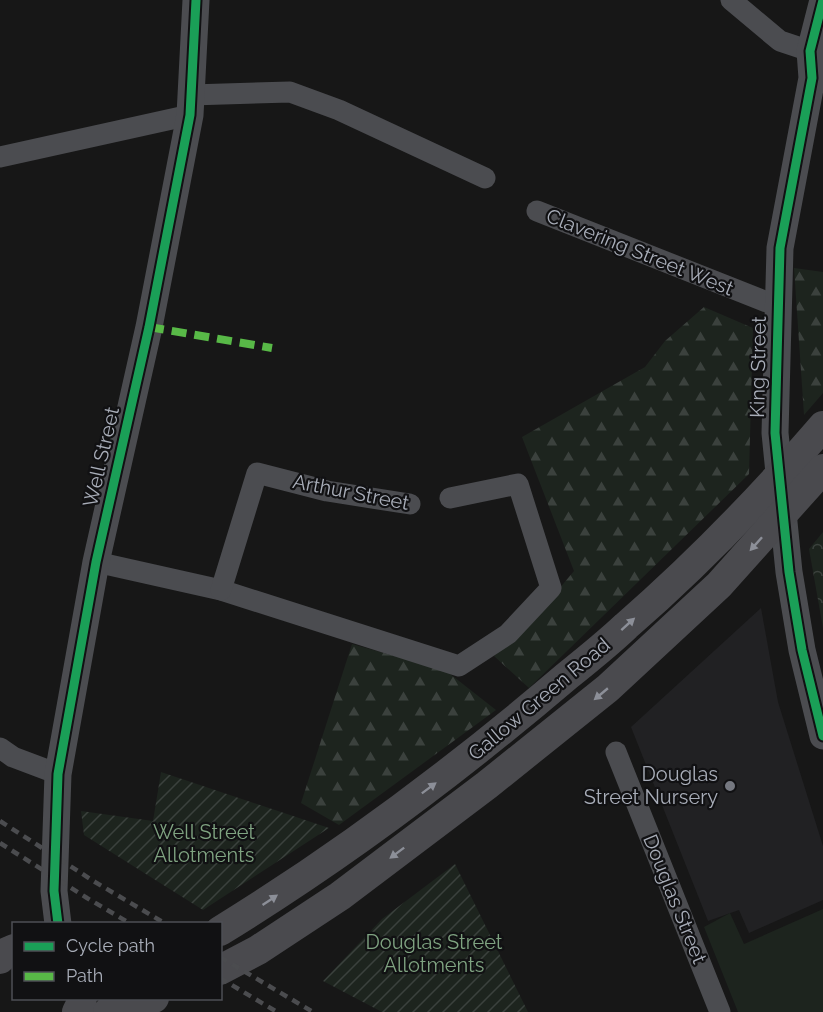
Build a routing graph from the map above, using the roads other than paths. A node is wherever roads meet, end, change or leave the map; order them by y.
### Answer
1 (196, 0) edge
2 (731, 0) edge
3 (823, 0) edge
4 (810, 51) junction
5 (191, 105) junction
6 (0, 157) edge
7 (485, 178) dead end
8 (537, 211) dead end
9 (777, 306) junction
10 (823, 426) edge
11 (823, 469) edge
12 (450, 498) dead end
13 (410, 504) dead end
14 (96, 562) junction
15 (221, 590) junction
16 (823, 736) edge
17 (0, 748) edge
18 (616, 752) dead end
19 (58, 774) junction
20 (54, 891) junction
21 (40, 922) edge
22 (58, 922) edge
23 (222, 930) edge
24 (12, 949) edge
25 (0, 959) edge
26 (222, 969) edge
27 (150, 1000) edge
28 (108, 1012) edge
29 (720, 1012) edge

1 - 5 street, Well Street
2 - 4 street
3 - 4 street, King Street
4 - 9 street, King Street
5 - 6 street
5 - 7 street
5 - 14 street, Well Street
8 - 9 street, Clavering Street West
9 - 16 street, King Street
23 -> 10 main road, Gallow Green Road
11 -> 26 main road, Gallow Green Road
12 - 15 street
13 - 15 street, Arthur Street
14 - 15 street
14 - 19 street, Well Street
17 - 19 street
18 - 29 street, Douglas Street
19 - 20 street, Well Street
20 - 21 street, Well Street
20 - 22 street, Well Street
24 - 25 main road
27 - 28 main road

